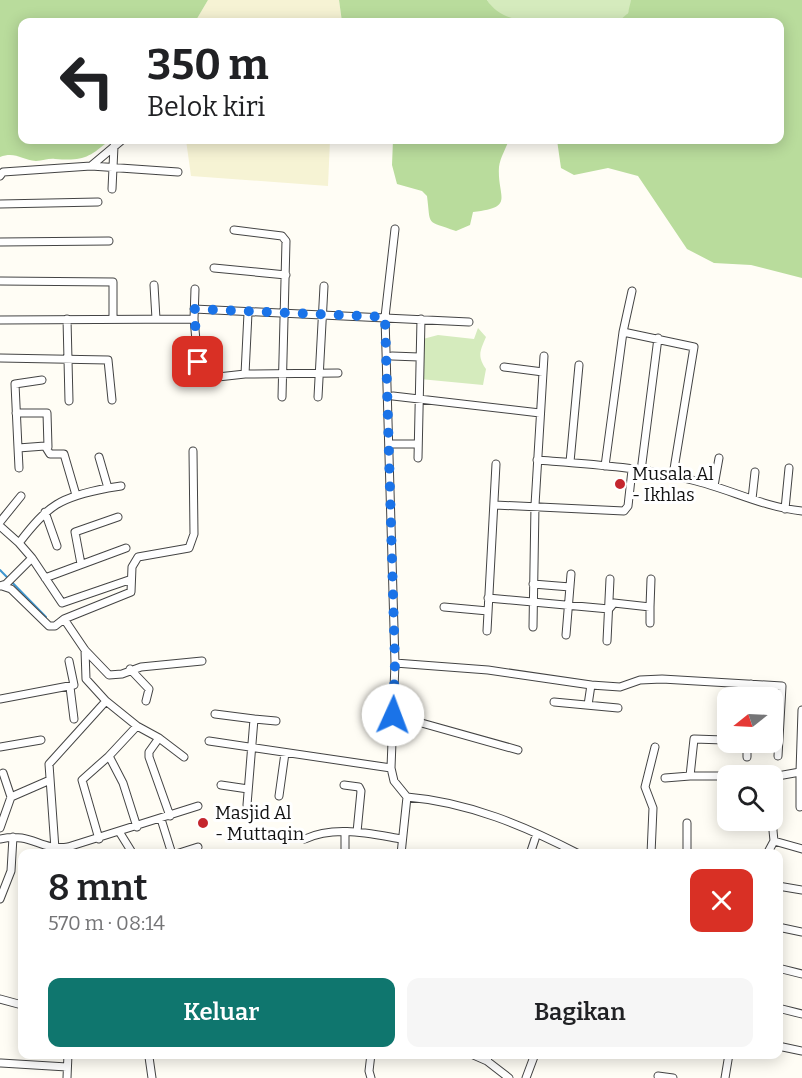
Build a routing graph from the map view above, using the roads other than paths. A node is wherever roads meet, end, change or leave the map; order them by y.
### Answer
1 (117, 144) edge
2 (114, 146) junction
3 (91, 166) junction
4 (112, 167) junction
5 (178, 172) dead end
6 (0, 176) edge
7 (112, 189) dead end
8 (98, 202) dead end
9 (0, 204) edge
10 (395, 229) dead end
11 (234, 230) dead end
12 (109, 241) dead end
13 (0, 242) edge
14 (214, 268) dead end
15 (286, 275) junction
16 (0, 281) edge
17 (154, 285) dead end
18 (324, 286) dead end
19 (195, 289) dead end
20 (632, 291) dead end
21 (194, 309) junction
22 (248, 313) junction
23 (285, 314) junction
24 (322, 316) junction
25 (385, 317) junction
26 (113, 318) junction
27 (67, 319) junction
28 (156, 319) junction
29 (194, 319) junction
30 (421, 319) junction
31 (0, 320) edge
32 (469, 322) dead end
33 (622, 332) junction
34 (658, 338) junction
35 (392, 356) dead end
36 (544, 356) dead end
37 (419, 357) junction
38 (0, 358) edge
39 (67, 360) junction
40 (198, 362) dead end
41 (579, 365) dead end
42 (504, 367) dead end
43 (543, 372) junction
44 (320, 373) junction
45 (338, 373) dead end
46 (245, 374) junction
47 (282, 374) junction
48 (200, 379) dead end
49 (42, 380) dead end
50 (393, 396) dead end
51 (282, 397) dead end
52 (318, 397) dead end
53 (418, 397) junction
54 (112, 400) dead end
55 (69, 401) dead end
56 (16, 413) junction
57 (540, 413) junction
58 (393, 444) dead end
59 (418, 444) junction
60 (48, 447) junction
61 (18, 448) junction
62 (193, 451) dead end
63 (99, 457) dead end
64 (418, 458) dead end
65 (719, 458) dead end
66 (537, 460) junction
67 (570, 462) junction
68 (496, 464) dead end
69 (605, 466) junction
70 (19, 468) dead end
71 (789, 468) dead end
72 (632, 470) junction
73 (641, 471) junction
74 (755, 472) dead end
75 (673, 475) junction
76 (121, 486) dead end
77 (714, 486) junction
78 (105, 489) junction
79 (76, 495) junction
80 (21, 496) dead end
81 (752, 499) junction
82 (495, 505) junction
83 (535, 505) junction
84 (785, 509) junction
85 (802, 511) edge
86 (45, 512) junction
87 (118, 517) dead end
88 (0, 524) edge
89 (19, 543) junction
90 (57, 546) dead end
91 (126, 548) dead end
92 (32, 558) junction
93 (81, 564) junction
94 (571, 574) dead end
95 (45, 578) junction
96 (610, 579) dead end
97 (651, 579) dead end
98 (129, 580) dead end
99 (533, 584) junction
100 (3, 585) edge
101 (570, 587) junction
102 (488, 598) junction
103 (532, 603) junction
104 (569, 606) junction
105 (444, 607) dead end
106 (650, 607) junction
107 (609, 609) junction
108 (488, 611) junction
109 (64, 619) junction
110 (650, 623) dead end
111 (532, 627) dead end
112 (487, 631) dead end
113 (566, 635) dead end
114 (607, 641) dead end
115 (85, 650) junction
116 (69, 661) dead end
117 (202, 661) dead end
118 (395, 663) junction
119 (130, 669) junction
120 (751, 684) junction
121 (591, 685) junction
122 (70, 687) junction
123 (751, 687) edge
124 (0, 699) edge
125 (106, 701) junction
126 (146, 701) dead end
127 (554, 702) dead end
128 (588, 705) junction
129 (618, 708) dead end
130 (802, 710) edge
131 (215, 714) dead end
132 (393, 715) junction
133 (74, 719) dead end
134 (254, 719) junction
135 (276, 721) dead end
136 (137, 726) junction
137 (802, 734) edge
138 (159, 738) junction
139 (41, 740) dead end
140 (717, 740) edge
141 (209, 741) dead end
142 (0, 747) edge
143 (655, 747) dead end
144 (252, 748) junction
145 (518, 750) dead end
146 (285, 753) junction
147 (747, 753) edge
148 (109, 756) junction
149 (778, 756) dead end
150 (184, 757) dead end
151 (747, 757) dead end
152 (391, 768) junction
153 (800, 772) junction
154 (3, 773) dead end
155 (783, 775) edge
156 (690, 776) junction
157 (717, 776) edge
158 (665, 778) dead end
159 (50, 780) junction
160 (220, 785) dead end
161 (344, 785) dead end
162 (248, 789) junction
163 (279, 796) dead end
164 (11, 797) junction
165 (407, 797) junction
166 (247, 805) dead end
167 (198, 806) dead end
168 (800, 807) dead end
169 (170, 816) junction
170 (161, 819) junction
171 (687, 823) dead end
172 (137, 827) junction
173 (0, 828) edge
174 (773, 831) edge
175 (345, 832) junction
176 (357, 832) junction
177 (120, 833) junction
178 (13, 837) junction
179 (305, 838) dead end
180 (0, 839) edge
181 (99, 839) junction
182 (402, 839) junction
183 (535, 839) dead end
184 (774, 841) junction
185 (198, 846) dead end
186 (55, 849) junction
187 (130, 849) edge
188 (172, 849) edge
189 (189, 849) edge
190 (345, 849) edge
191 (401, 849) edge
192 (532, 849) edge
193 (570, 849) edge
194 (651, 849) edge
195 (687, 849) edge
196 (770, 849) edge
197 (802, 849) edge
198 (783, 886) edge
199 (802, 891) edge
200 (0, 899) edge
201 (783, 928) edge
202 (802, 932) edge
203 (783, 969) edge
204 (802, 974) edge
205 (0, 999) edge
206 (18, 1004) edge
207 (783, 1009) edge
208 (802, 1014) edge
209 (783, 1047) edge
210 (802, 1051) edge
211 (68, 1059) edge
212 (149, 1059) edge
213 (370, 1059) edge
214 (489, 1059) edge
215 (533, 1059) edge
216 (728, 1059) edge
217 (1, 1063) edge
218 (67, 1067) junction
219 (657, 1076) dead end
220 (67, 1078) edge
221 (152, 1078) edge
222 (371, 1078) edge
223 (509, 1078) edge
224 (526, 1078) edge
225 (673, 1078) edge
226 (725, 1078) edge

1 - 2 street
2 - 3 street
2 - 4 street
3 - 4 street
3 - 6 street
4 - 5 street
4 - 7 street
8 - 9 street
10 - 25 street
11 - 15 street
12 - 13 street
14 - 15 street
15 - 23 street
16 - 26 street
17 - 28 street
18 - 24 street
19 - 21 street
20 - 33 street
21 - 22 street
21 - 29 street
22 - 23 street
22 - 46 street
23 - 24 street
23 - 47 street
24 - 25 street
24 - 44 street
25 - 30 street
25 - 118 street
26 - 27 street
26 - 28 street
27 - 31 street
27 - 39 street
28 - 29 street
29 - 40 street
30 - 32 street
30 - 37 street
33 - 34 street
33 - 69 street
34 - 73 street
34 - 75 street
35 - 37 street
36 - 43 street
37 - 53 street
38 - 39 street
39 - 54 street
39 - 55 street
41 - 67 street
42 - 43 street
43 - 57 street
44 - 45 street
44 - 47 street
44 - 52 street
46 - 47 street
46 - 48 street
47 - 51 street
49 - 56 street
50 - 53 street
53 - 57 street
53 - 59 street
56 - 60 street
56 - 61 street
57 - 66 street
58 - 59 street
59 - 64 street
60 - 61 street
60 - 79 street
61 - 70 street
62 - 109 street
63 - 78 street
65 - 77 street
66 - 67 street
66 - 83 street
67 - 69 street
68 - 82 street
69 - 72 street
71 - 84 street
72 - 73 street
72 - 83 street
73 - 75 street
74 - 81 street
75 - 77 street
76 - 78 street
77 - 81 street
78 - 79 street
79 - 86 street
80 - 88 street
81 - 84 street
82 - 83 street
82 - 102 street
83 - 99 street
84 - 85 street
86 - 89 street
86 - 90 street
87 - 93 street
88 - 89 street
89 - 92 street
91 - 93 street
92 - 95 street
92 - 100 street
93 - 95 street
94 - 101 street
95 - 98 street
96 - 107 street
97 - 106 street
99 - 101 street
99 - 103 street
100 - 109 street
101 - 104 street
102 - 103 street
102 - 108 street
103 - 104 street
103 - 111 street
104 - 107 street
104 - 113 street
105 - 108 street
106 - 107 street
106 - 110 street
107 - 114 street
108 - 112 street
109 - 115 street
115 - 119 street
115 - 125 street
116 - 122 street
117 - 119 street
118 - 121 street
118 - 132 street
119 - 126 street
120 - 121 street
120 - 123 street
120 - 149 street
121 - 128 street
122 - 124 street
122 - 133 street
125 - 136 street
125 - 159 street
127 - 128 street
128 - 129 street
130 - 137 street
131 - 134 street
132 - 145 street
132 - 152 street
134 - 135 street
134 - 144 street
136 - 138 street
136 - 148 street
137 - 153 street
138 - 150 street
138 - 169 street
139 - 142 street
140 - 156 street
141 - 144 street
143 - 194 street
144 - 146 street
144 - 162 street
146 - 152 street
146 - 163 street
147 - 151 street
148 - 172 street
148 - 181 street
152 - 165 street
153 - 155 street
153 - 168 street
154 - 164 street
156 - 157 street
156 - 158 street
159 - 164 street
159 - 186 street
160 - 162 street
161 - 176 street
162 - 166 street
164 - 173 street
165 - 182 street
165 - 193 street
167 - 169 street
169 - 170 street
170 - 172 street
170 - 188 street
171 - 195 street
172 - 177 street
174 - 184 street
175 - 176 street
175 - 179 street
175 - 190 street
176 - 182 street
177 - 181 street
177 - 187 street
178 - 180 street
178 - 186 street
178 - 200 street
181 - 186 street
182 - 191 street
183 - 192 street
184 - 196 street
184 - 197 street
185 - 189 street
198 - 199 street
201 - 202 street
203 - 204 street
205 - 206 street
207 - 208 street
209 - 210 street
211 - 218 street
212 - 221 street
213 - 222 street
214 - 223 street
215 - 224 street
216 - 226 street
217 - 218 street
218 - 220 street
219 - 225 street

